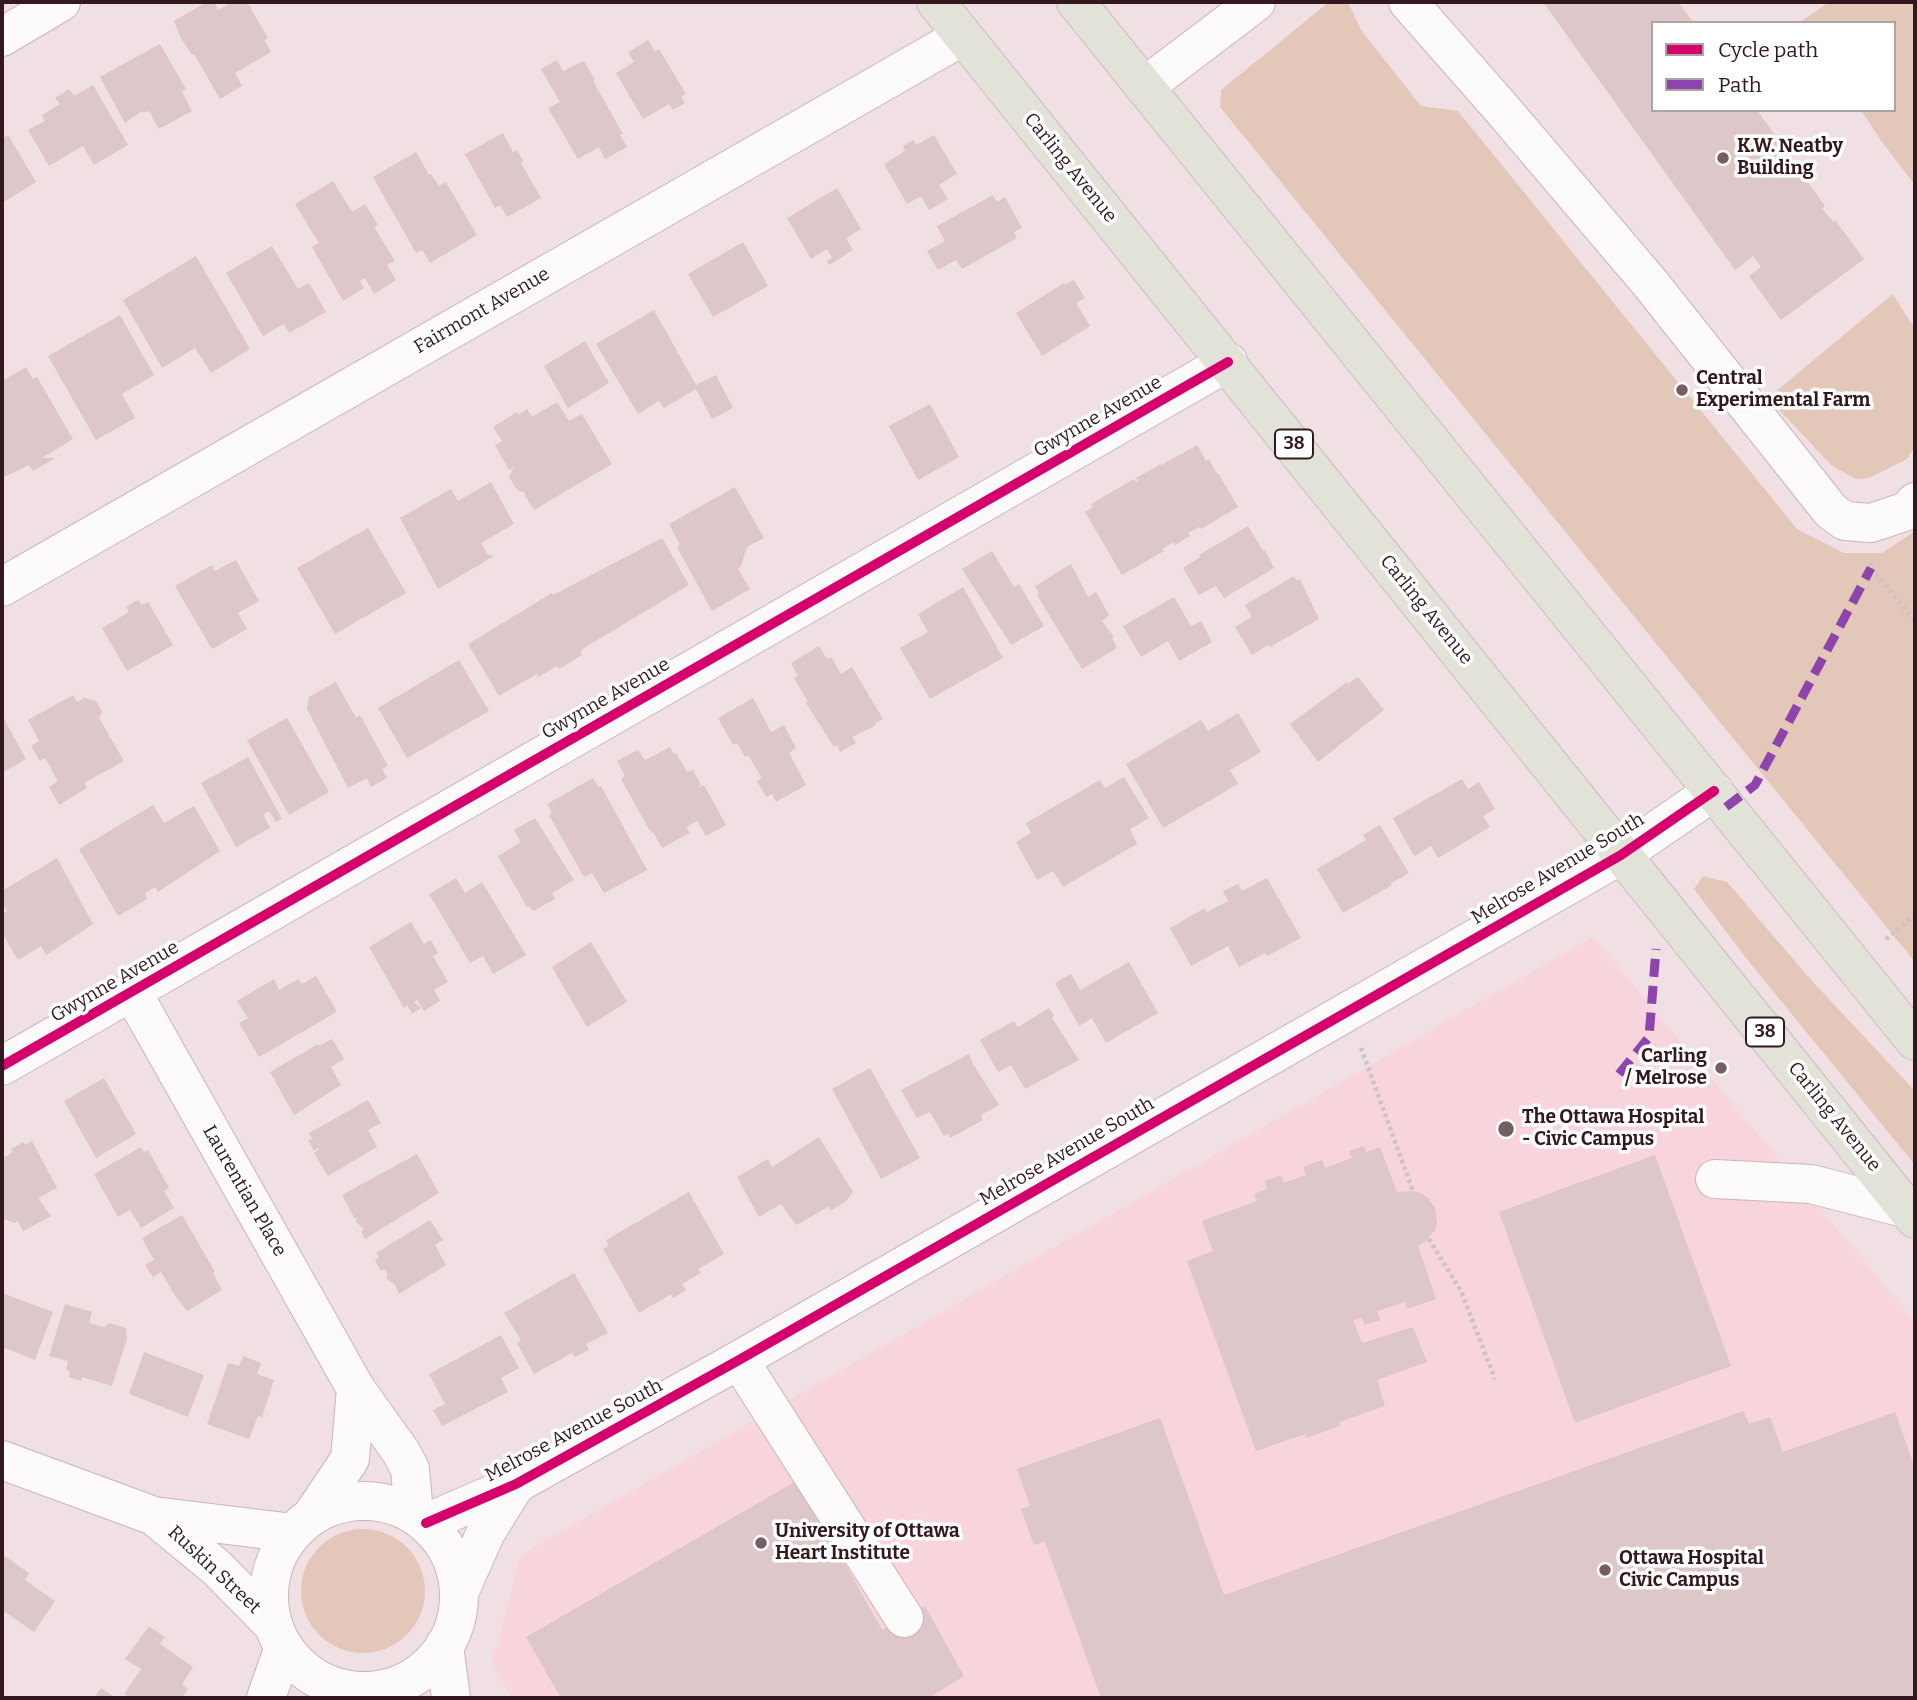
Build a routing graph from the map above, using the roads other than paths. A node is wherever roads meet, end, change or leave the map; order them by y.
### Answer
1 (61, 2) edge
2 (936, 2) edge
3 (1076, 2) edge
4 (1408, 2) edge
5 (1242, 6) edge
6 (963, 36) junction
7 (2, 37) edge
8 (1144, 87) junction
9 (1228, 362) junction
10 (1915, 502) edge
11 (2, 587) edge
12 (1714, 791) junction
13 (1621, 855) junction
14 (132, 992) junction
15 (1915, 1041) edge
16 (2, 1066) edge
17 (1714, 1179) dead end
18 (1911, 1214) edge
19 (739, 1360) junction
20 (356, 1389) junction
21 (2, 1460) edge
22 (516, 1484) junction
23 (154, 1516) junction
24 (420, 1519) junction
25 (302, 1525) junction
26 (459, 1593) junction
27 (904, 1618) dead end
28 (279, 1636) junction
29 (444, 1646) junction
30 (362, 1694) edge
31 (265, 1698) edge
32 (451, 1698) edge

1 - 7 street
2 - 6 main road, Carling Avenue / 38
3 - 8 main road
4 - 10 street
5 - 8 street
6 - 9 main road, Carling Avenue / 38
6 - 11 street, Fairmont Avenue
8 - 12 main road
9 - 13 main road, Carling Avenue / 38
9 - 14 street, Gwynne Avenue
12 - 13 street, Melrose Avenue South
12 - 15 main road
13 - 18 main road, Carling Avenue / 38
13 - 19 street, Melrose Avenue South
14 - 16 street, Gwynne Avenue
14 - 20 street, Laurentian Place
17 - 18 street
19 - 22 street, Melrose Avenue South
19 - 27 street
20 - 24 street, Laurentian Place
20 - 25 street
21 - 23 street, Ruskin Street
22 - 24 street, Melrose Avenue South
22 - 26 street, Melrose Avenue South
23 - 25 street, Ruskin Street
23 - 28 street, Ruskin Street
24 - 25 street
24 - 26 street
25 - 28 street
26 - 29 street
28 - 30 street
28 - 31 street
29 - 30 street
29 - 32 street

